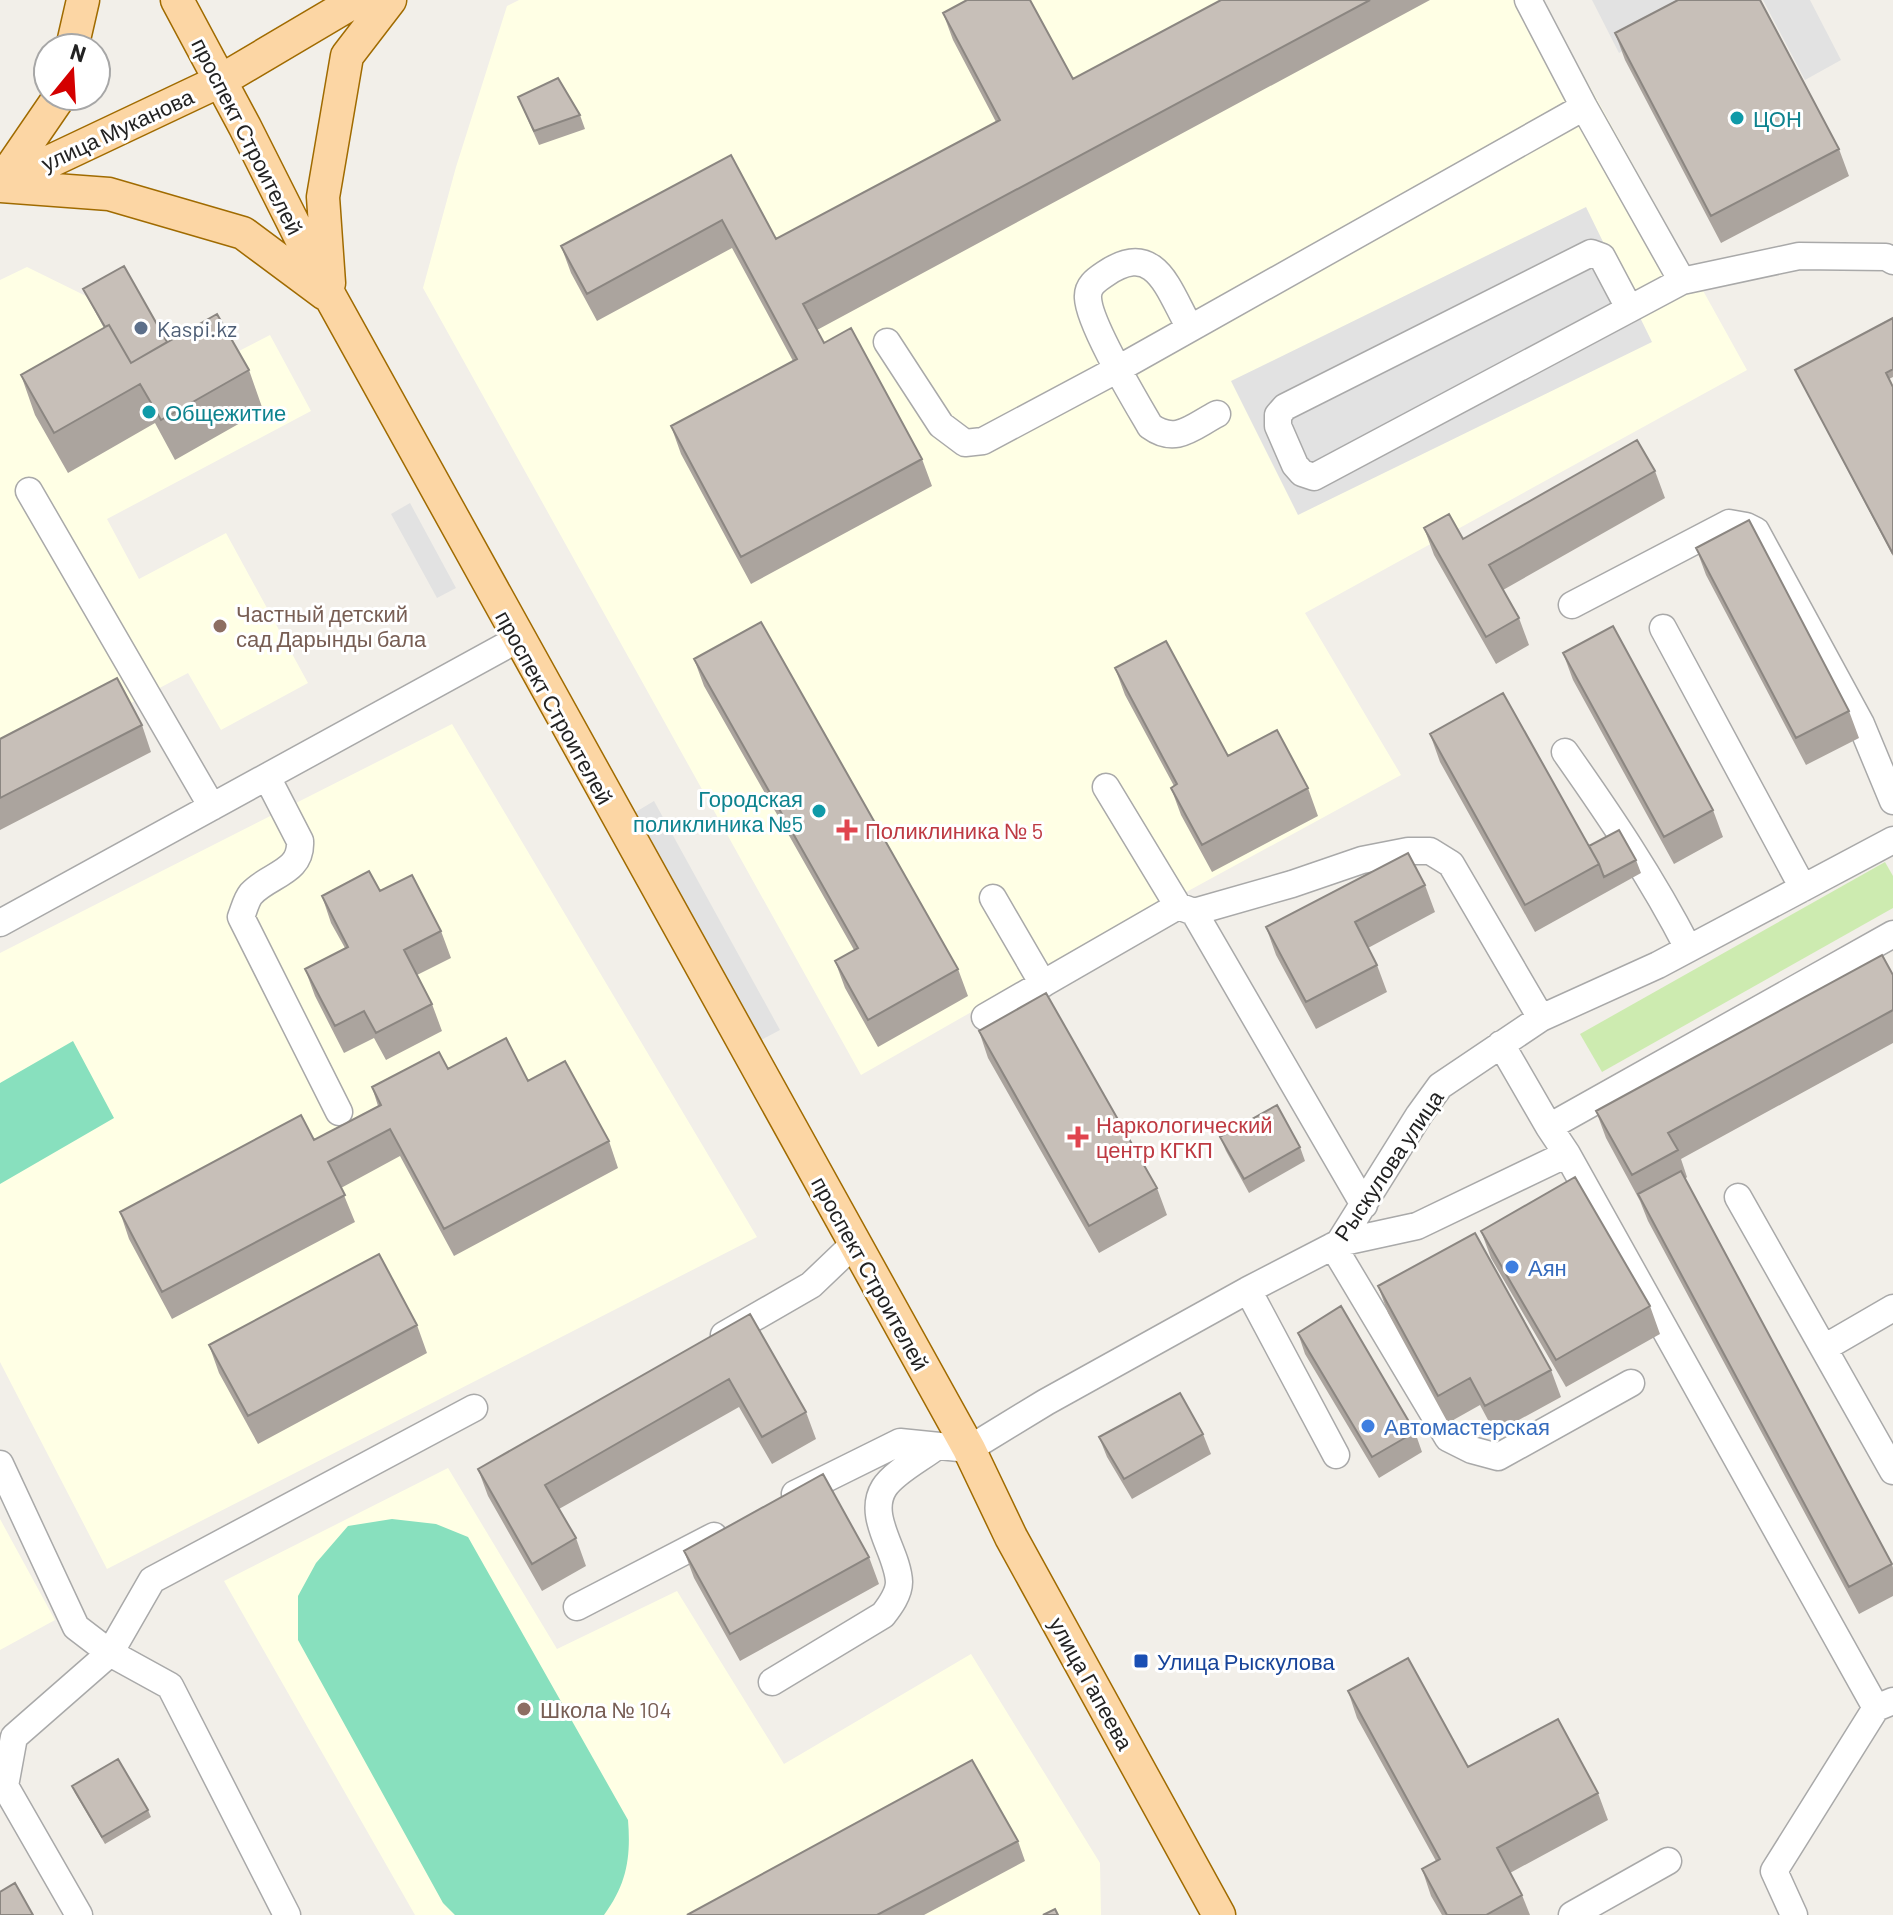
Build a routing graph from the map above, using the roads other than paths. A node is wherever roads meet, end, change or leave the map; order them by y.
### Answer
1 (83, 0) edge
2 (177, 0) edge
3 (357, 0) edge
4 (390, 0) edge
5 (1528, 0) edge
6 (76, 32) edge
7 (220, 81) junction
8 (1584, 107) junction
9 (49, 112) edge
10 (0, 185) edge
11 (1893, 261) edge
12 (1682, 281) junction
13 (331, 298) junction
14 (1629, 308) junction
15 (1190, 328) junction
16 (887, 342) dead end
17 (1118, 369) junction
18 (1217, 414) dead end
19 (29, 491) dead end
20 (1572, 605) dead end
21 (1663, 628) dead end
22 (518, 639) junction
23 (1565, 752) dead end
24 (267, 777) junction
25 (1106, 787) dead end
26 (1893, 801) edge
27 (212, 807) junction
28 (1893, 840) edge
29 (1803, 888) junction
30 (993, 898) dead end
31 (1186, 909) junction
32 (0, 923) edge
33 (1893, 934) edge
34 (1688, 948) junction
35 (1043, 984) junction
36 (985, 1017) dead end
37 (1541, 1018) junction
38 (1501, 1044) junction
39 (339, 1112) dead end
40 (1549, 1127) junction
41 (1567, 1154) junction
42 (1738, 1197) dead end
43 (1364, 1205) junction
44 (854, 1244) junction
45 (1336, 1245) junction
46 (1248, 1290) junction
47 (1893, 1308) edge
48 (701, 1347) edge
49 (1824, 1348) junction
50 (1631, 1383) dead end
51 (474, 1408) dead end
52 (953, 1447) junction
53 (1336, 1455) dead end
54 (0, 1464) edge
55 (1893, 1471) edge
56 (771, 1506) edge
57 (730, 1528) edge
58 (577, 1607) dead end
59 (110, 1653) junction
60 (772, 1682) dead end
61 (1884, 1705) edge
62 (2, 1787) edge
63 (1668, 1861) dead end
64 (79, 1915) edge
65 (287, 1915) edge
66 (1219, 1915) edge
67 (1572, 1915) edge
68 (1794, 1915) edge

1 - 6 main road
2 - 7 main road, проспект Строителей
3 - 7 main road, улица Муканова
4 - 13 main road
5 - 8 street
7 - 10 main road, улица Муканова
7 - 13 main road, проспект Строителей
8 - 12 street
8 - 15 street
9 - 10 main road
10 - 13 main road
11 - 12 street
12 - 14 street
13 - 22 main road, проспект Строителей
14 - 14 street
15 - 17 street
15 - 17 street
16 - 17 street
17 - 18 street
19 - 27 street
20 - 26 street
21 - 29 street
22 - 24 street
22 - 44 main road, проспект Строителей
23 - 34 street
24 - 27 street
24 - 39 street
25 - 31 street
27 - 32 street
28 - 29 street, Рыскулова улица
29 - 34 street, Рыскулова улица
30 - 35 street
31 - 35 street
31 - 37 street
31 - 43 street
33 - 40 street
34 - 37 street, Рыскулова улица
35 - 36 street
37 - 38 street, Рыскулова улица
38 - 40 street
38 - 43 street, Рыскулова улица
40 - 41 street
41 - 45 street
41 - 61 street
42 - 49 street
43 - 45 street, Рыскулова улица
44 - 48 street
44 - 52 main road, проспект Строителей
45 - 46 street, Рыскулова улица
45 - 50 street
46 - 52 street, Рыскулова улица
46 - 53 street
47 - 49 street
49 - 55 street
51 - 59 street
52 - 56 street
52 - 60 street, Рыскулова улица
52 - 66 main road, улица Гапеева
54 - 59 street
57 - 58 street
59 - 62 street
59 - 65 street
61 - 68 street
62 - 64 street
63 - 67 street

